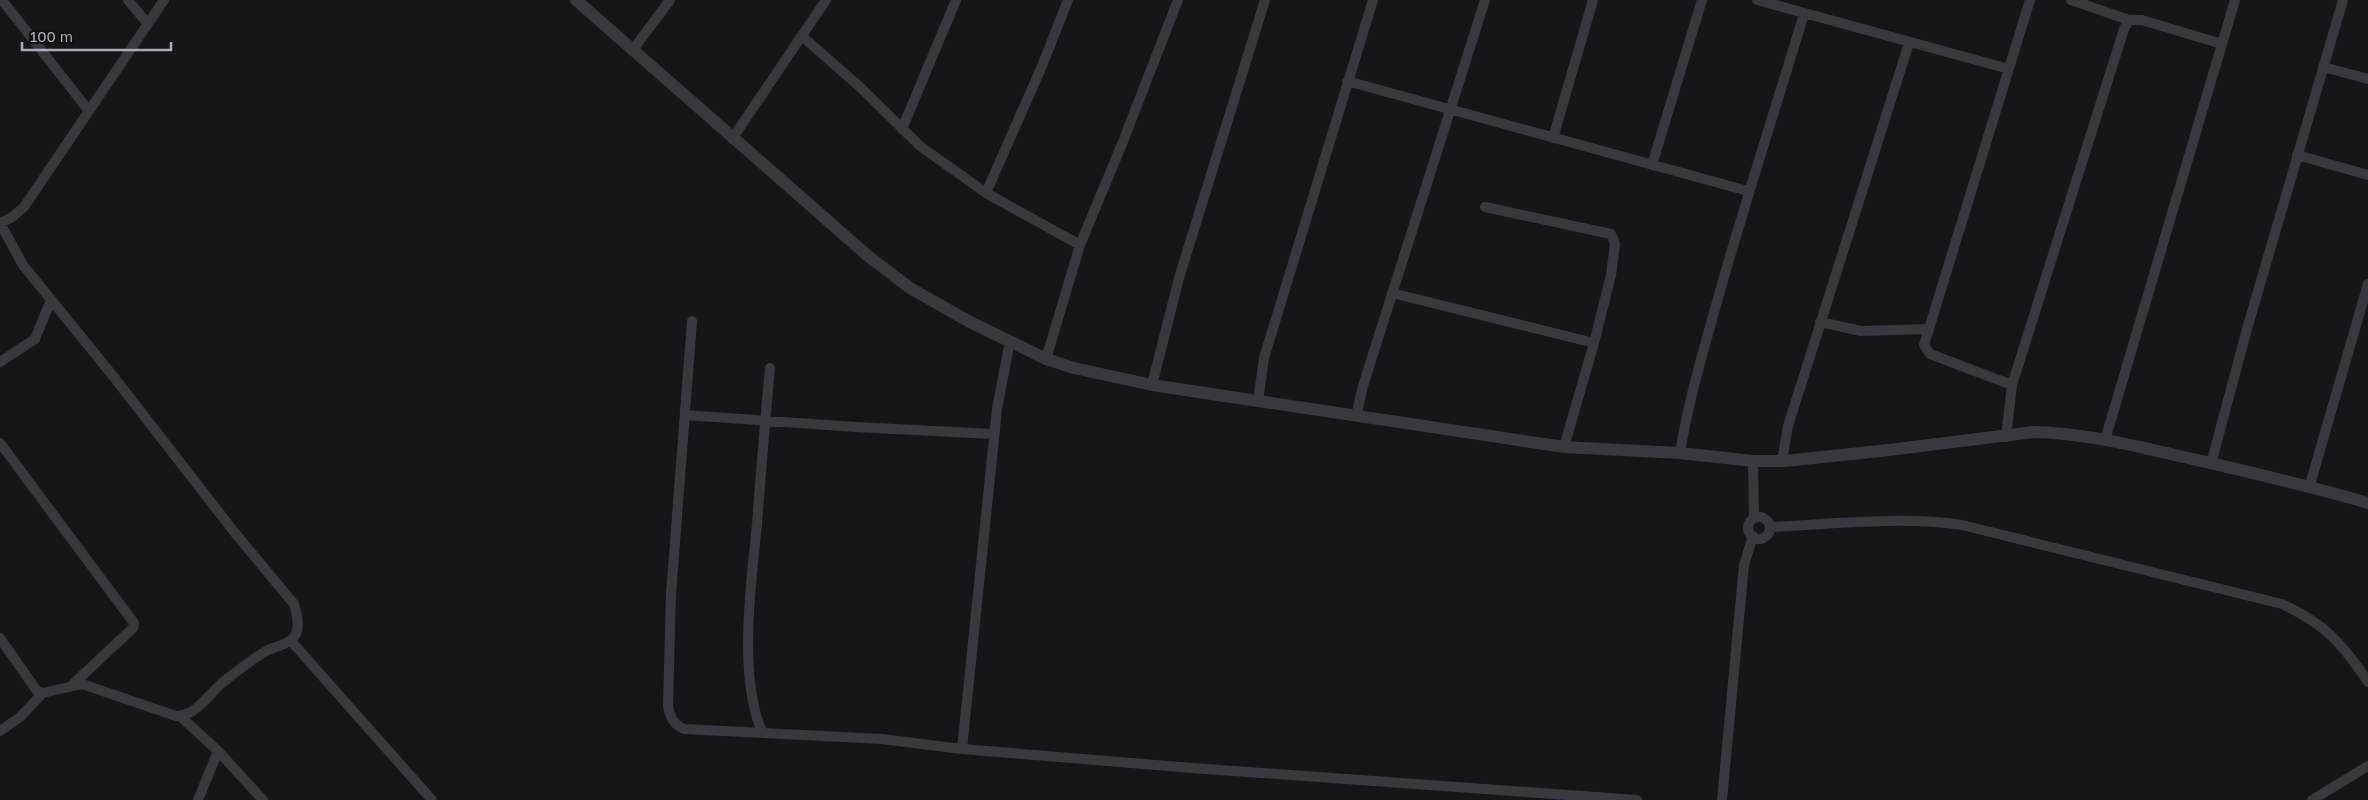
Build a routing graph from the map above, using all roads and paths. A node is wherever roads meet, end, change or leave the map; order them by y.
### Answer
1 (2, 0) edge
2 (128, 0) edge
3 (164, 0) edge
4 (576, 0) edge
5 (670, 0) edge
6 (826, 0) edge
7 (956, 0) edge
8 (1068, 0) edge
9 (1178, 0) edge
10 (1266, 0) edge
11 (1373, 0) edge
12 (1485, 0) edge
13 (1593, 0) edge
14 (1702, 0) edge
15 (1757, 0) edge
16 (2030, 0) edge
17 (2071, 0) edge
18 (2235, 0) edge
19 (2343, 0) edge
20 (1804, 14) junction
21 (2129, 20) junction
22 (148, 24) junction
23 (803, 37) junction
24 (1909, 43) junction
25 (2222, 44) junction
26 (632, 51) junction
27 (2323, 67) junction
28 (2009, 69) junction
29 (2368, 79) edge
30 (1347, 80) junction
31 (1451, 110) junction
32 (89, 111) junction
33 (902, 129) junction
34 (1553, 138) junction
35 (732, 139) junction
36 (2298, 154) junction
37 (1652, 165) junction
38 (2368, 175) edge
39 (1748, 191) junction
40 (986, 193) junction
41 (1485, 207) dead end
42 (0, 223) edge
43 (1080, 245) junction
44 (2368, 284) edge
45 (1392, 293) junction
46 (51, 300) junction
47 (692, 321) dead end
48 (1820, 322) junction
49 (1928, 328) junction
50 (1010, 340) junction
51 (1594, 343) junction
52 (1046, 358) junction
53 (0, 362) edge
54 (770, 368) dead end
55 (1152, 385) junction
56 (2012, 385) junction
57 (1258, 401) junction
58 (685, 415) junction
59 (1356, 416) junction
60 (765, 420) junction
61 (994, 434) junction
62 (2006, 437) junction
63 (2105, 440) junction
64 (0, 443) edge
65 (1564, 447) junction
66 (1680, 453) junction
67 (1753, 461) junction
68 (1782, 461) junction
69 (2211, 464) junction
70 (2310, 488) junction
71 (2368, 503) edge
72 (1754, 518) junction
73 (1770, 527) junction
74 (1753, 536) junction
75 (0, 638) edge
76 (291, 641) junction
77 (2368, 682) edge
78 (71, 686) junction
79 (43, 694) junction
80 (180, 716) junction
81 (0, 730) edge
82 (762, 732) junction
83 (962, 750) junction
84 (218, 751) junction
85 (2368, 766) edge
86 (1607, 799) edge
87 (198, 800) edge
88 (263, 800) edge
89 (432, 800) edge
90 (1637, 800) edge
91 (1722, 800) edge
92 (2312, 800) edge

1 - 32 street
2 - 22 street
3 - 22 street
4 - 26 street
5 - 26 street
6 - 23 street
7 - 33 street
8 - 40 street
9 - 43 street
10 - 55 street
11 - 30 street
12 - 31 street
13 - 34 street
14 - 37 street
15 - 20 street
16 - 28 street
17 - 21 street
18 - 25 street
19 - 27 street
20 - 24 street
20 - 39 street
21 - 25 street
21 - 56 street
22 - 32 street
23 - 33 street
23 - 35 street
24 - 28 street
24 - 48 street
25 - 63 street
26 - 35 street
27 - 29 street
27 - 36 street
28 - 49 street
30 - 31 street
30 - 57 street
31 - 34 street
31 - 45 street
32 - 42 street
33 - 40 street
34 - 37 street
35 - 50 street
36 - 38 street
36 - 69 street
37 - 39 street
39 - 66 street
40 - 43 street
41 - 51 street
42 - 46 street
43 - 52 street
44 - 70 street
45 - 51 street
45 - 59 street
46 - 53 street
46 - 76 street
47 - 58 street
48 - 49 street
48 - 68 street
49 - 56 street
50 - 52 street
50 - 61 street
51 - 65 street
52 - 55 street
54 - 60 street
55 - 57 street
56 - 62 street
57 - 59 street
58 - 60 street
58 - 82 street
59 - 65 street
60 - 61 street
60 - 82 street
61 - 83 street
62 - 63 street
62 - 68 street
63 - 69 street
64 - 78 street
65 - 66 street
66 - 67 street
67 - 68 street
67 - 72 street
69 - 70 street
70 - 71 street
72 - 73 street
72 - 74 street
73 - 74 street
73 - 77 street
74 - 91 street
75 - 79 street
76 - 80 street
76 - 89 street
78 - 79 street
78 - 80 street
79 - 81 street
80 - 84 street
82 - 83 street
83 - 86 street
84 - 87 street
84 - 88 street
85 - 92 street
86 - 90 street

